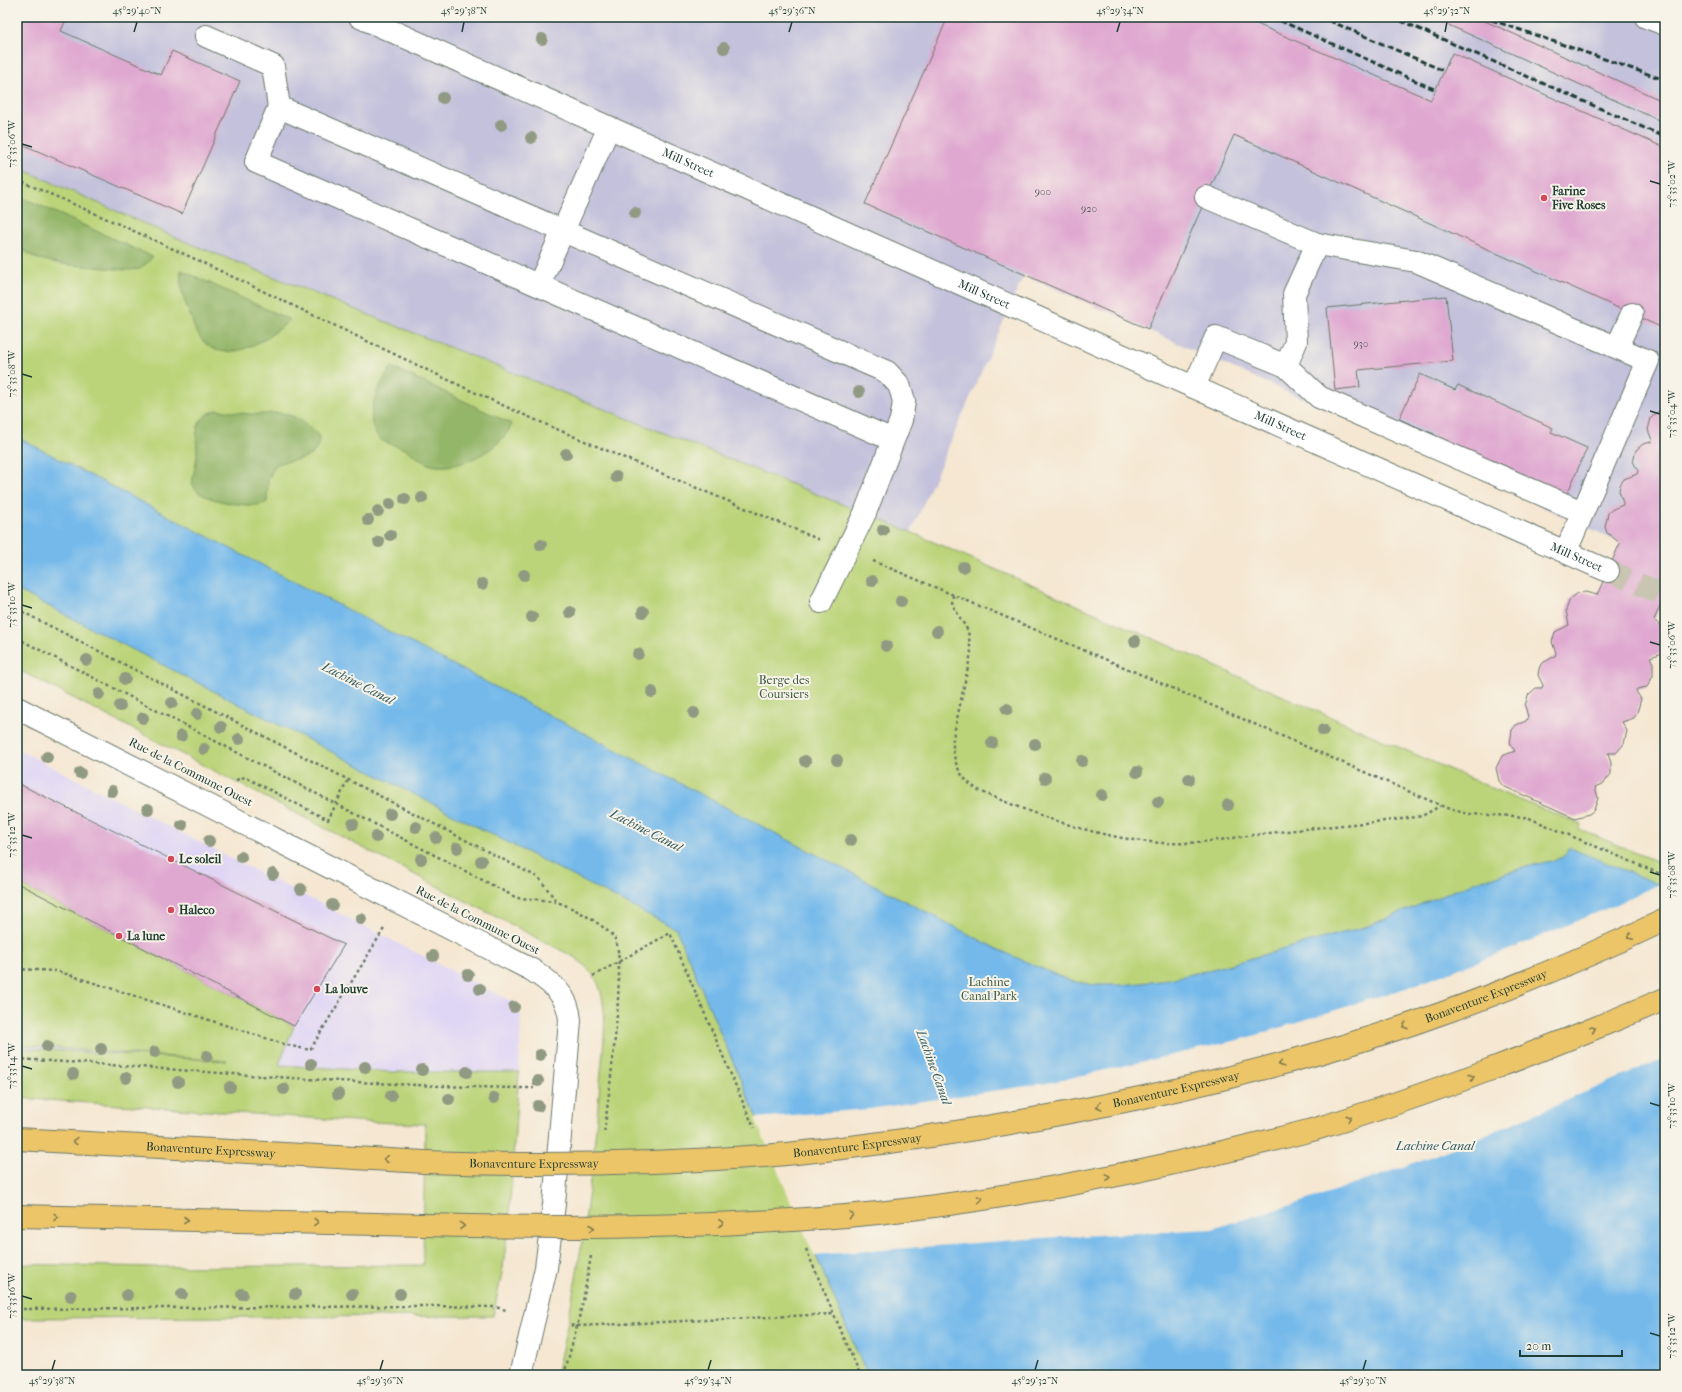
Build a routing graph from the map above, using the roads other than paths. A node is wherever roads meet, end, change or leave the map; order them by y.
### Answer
1 (360, 17) edge
2 (1646, 17) edge
3 (1665, 24) edge
4 (206, 36) dead end
5 (279, 107) junction
6 (609, 127) junction
7 (1206, 197) dead end
8 (562, 232) junction
9 (1317, 244) junction
10 (539, 285) junction
11 (1632, 314) dead end
12 (1616, 347) junction
13 (1286, 366) junction
14 (1194, 387) junction
15 (894, 440) junction
16 (1582, 512) junction
17 (1566, 551) junction
18 (1608, 571) tunnel mouth
19 (821, 602) dead end
20 (17, 708) edge
21 (1665, 920) edge
22 (1665, 999) edge
23 (17, 1139) edge
24 (17, 1216) edge
25 (521, 1375) edge

1 - 6 street, Mill Street
2 - 3 street
4 - 5 street
5 - 8 street
5 - 10 street
6 - 8 street
6 - 14 street, Mill Street
7 - 9 street
8 - 10 street
8 - 15 street
9 - 12 street
9 - 13 street
10 - 15 street
11 - 12 street
12 - 16 street
13 - 14 street
13 - 16 street
14 - 17 street, Mill Street
15 - 19 street
16 - 17 street
17 - 18 street, Mill Street
20 - 25 street, Rue de la Commune Ouest
21 -> 23 highway, Bonaventure Expressway, bridge
24 -> 22 highway, bridge

